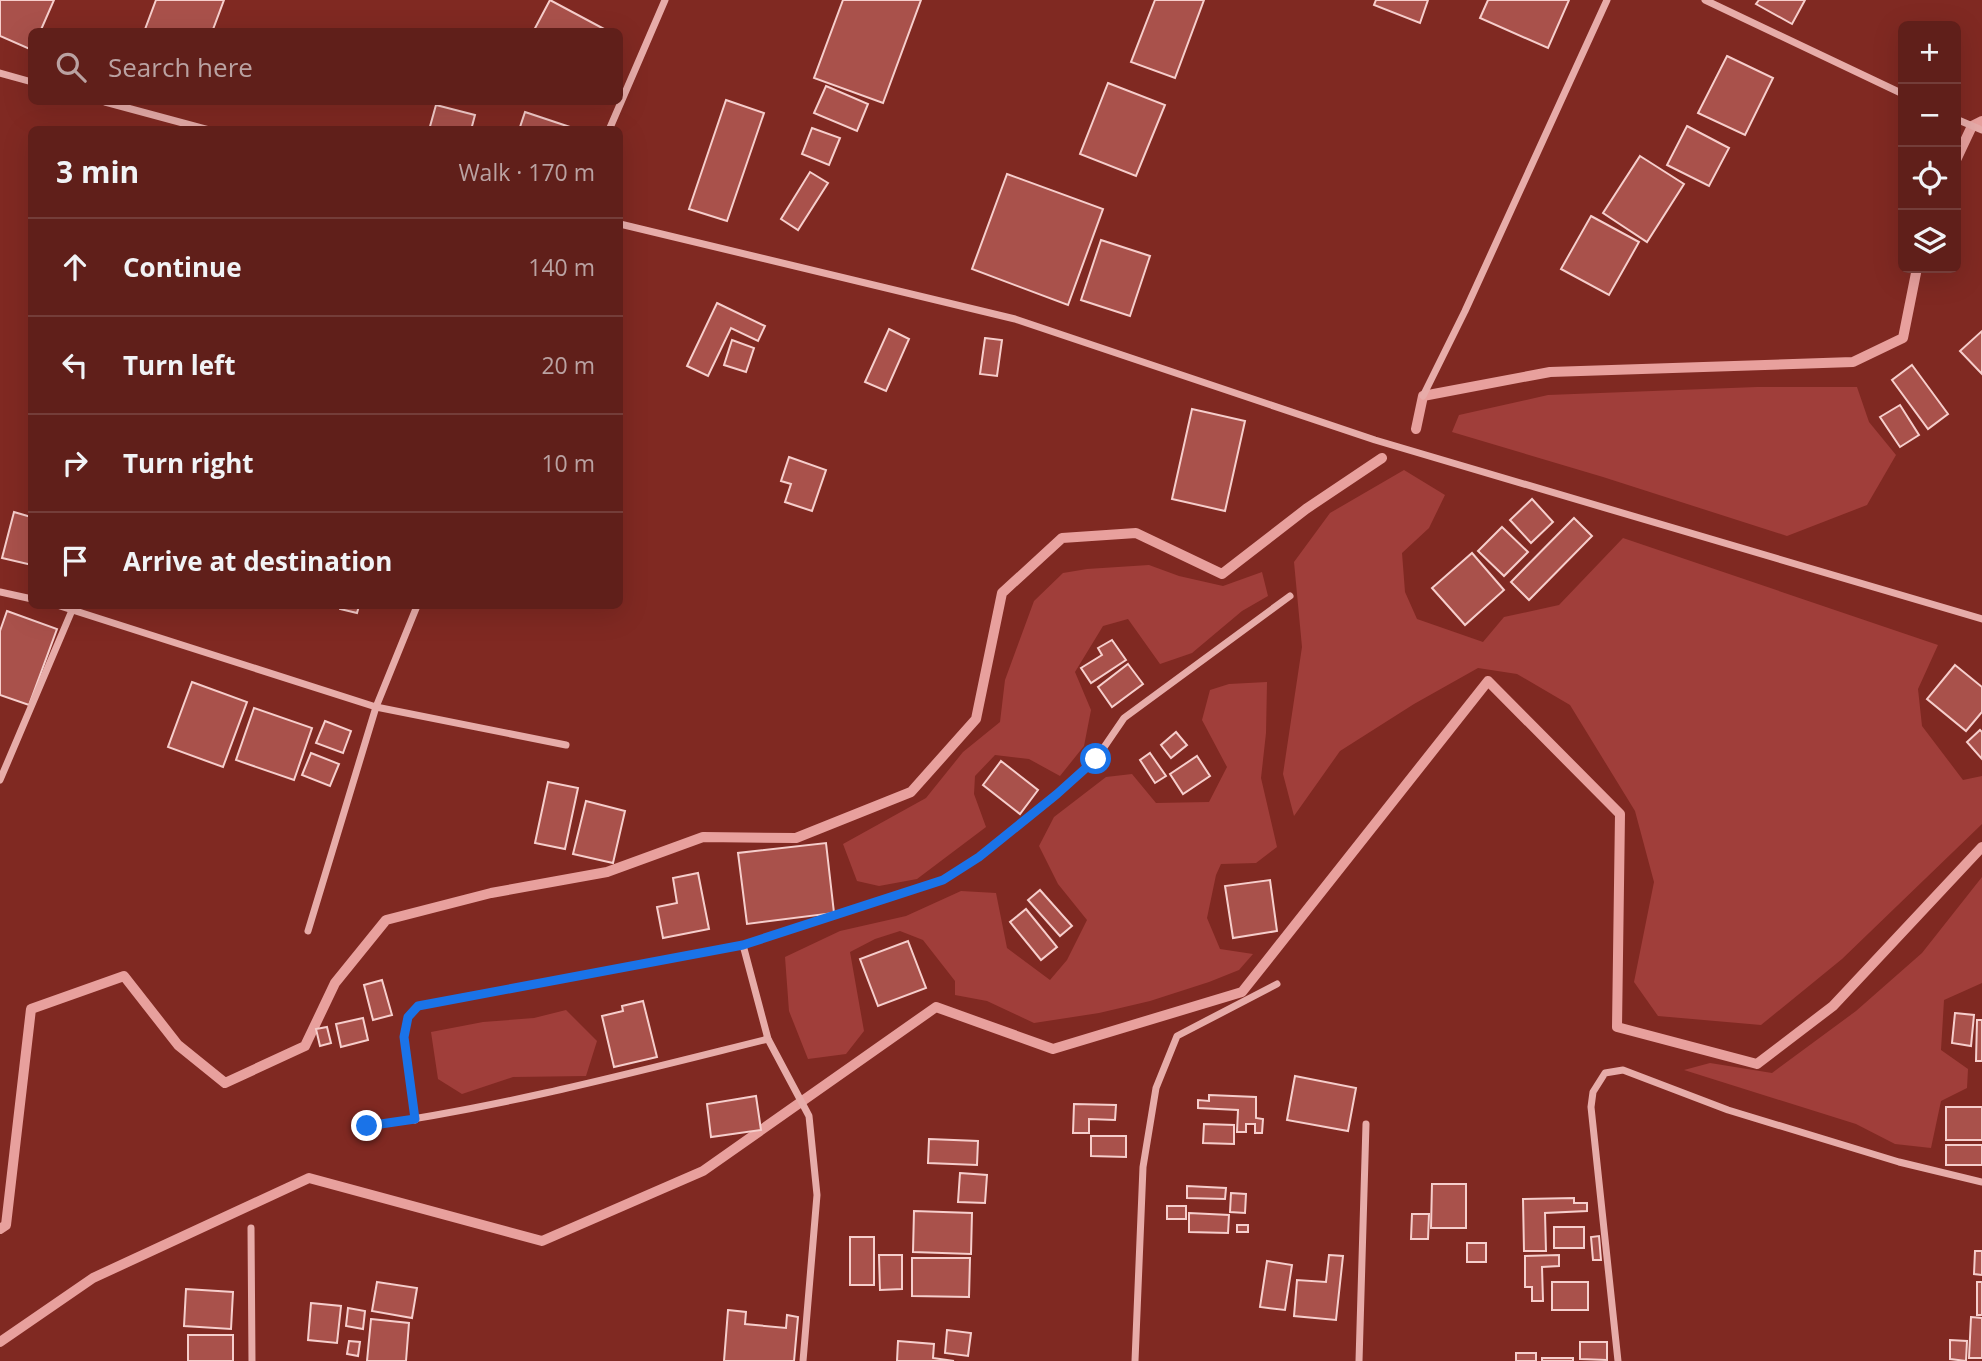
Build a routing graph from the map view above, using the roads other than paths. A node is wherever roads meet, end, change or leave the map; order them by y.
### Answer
1 (665, 0) edge
2 (1607, 0) edge
3 (1705, 0) edge
4 (0, 73) edge
5 (28, 81) edge
6 (1898, 91) edge
7 (623, 98) edge
8 (116, 105) edge
9 (620, 105) edge
10 (1961, 120) edge
11 (194, 126) edge
12 (611, 126) edge
13 (1982, 130) edge
14 (623, 225) edge
15 (1423, 396) dead end
16 (0, 592) edge
17 (1290, 596) dead end
18 (28, 598) edge
19 (73, 609) edge
20 (76, 609) edge
21 (416, 609) edge
22 (1982, 619) edge
23 (376, 707) junction
24 (566, 745) dead end
25 (0, 780) edge
26 (308, 931) dead end
27 (743, 945) junction
28 (1277, 984) dead end
29 (768, 1039) junction
30 (415, 1119) junction
31 (1366, 1124) dead end
32 (367, 1126) dead end
33 (1982, 1182) edge
34 (251, 1228) dead end
35 (252, 1361) edge
36 (803, 1361) edge
37 (1135, 1361) edge
38 (1359, 1361) edge
39 (1618, 1361) edge

1 - 7 street
2 - 15 street
3 - 6 street
4 - 5 street
8 - 11 street
9 - 12 street
10 - 13 street
14 - 22 street
16 - 18 street
17 - 27 street
19 - 25 street
20 - 23 street
21 - 23 street
23 - 24 street
23 - 26 street
27 - 29 street
27 - 30 street
28 - 37 street
29 - 30 street
29 - 36 street
30 - 32 street
31 - 38 street
33 - 39 street
34 - 35 street

